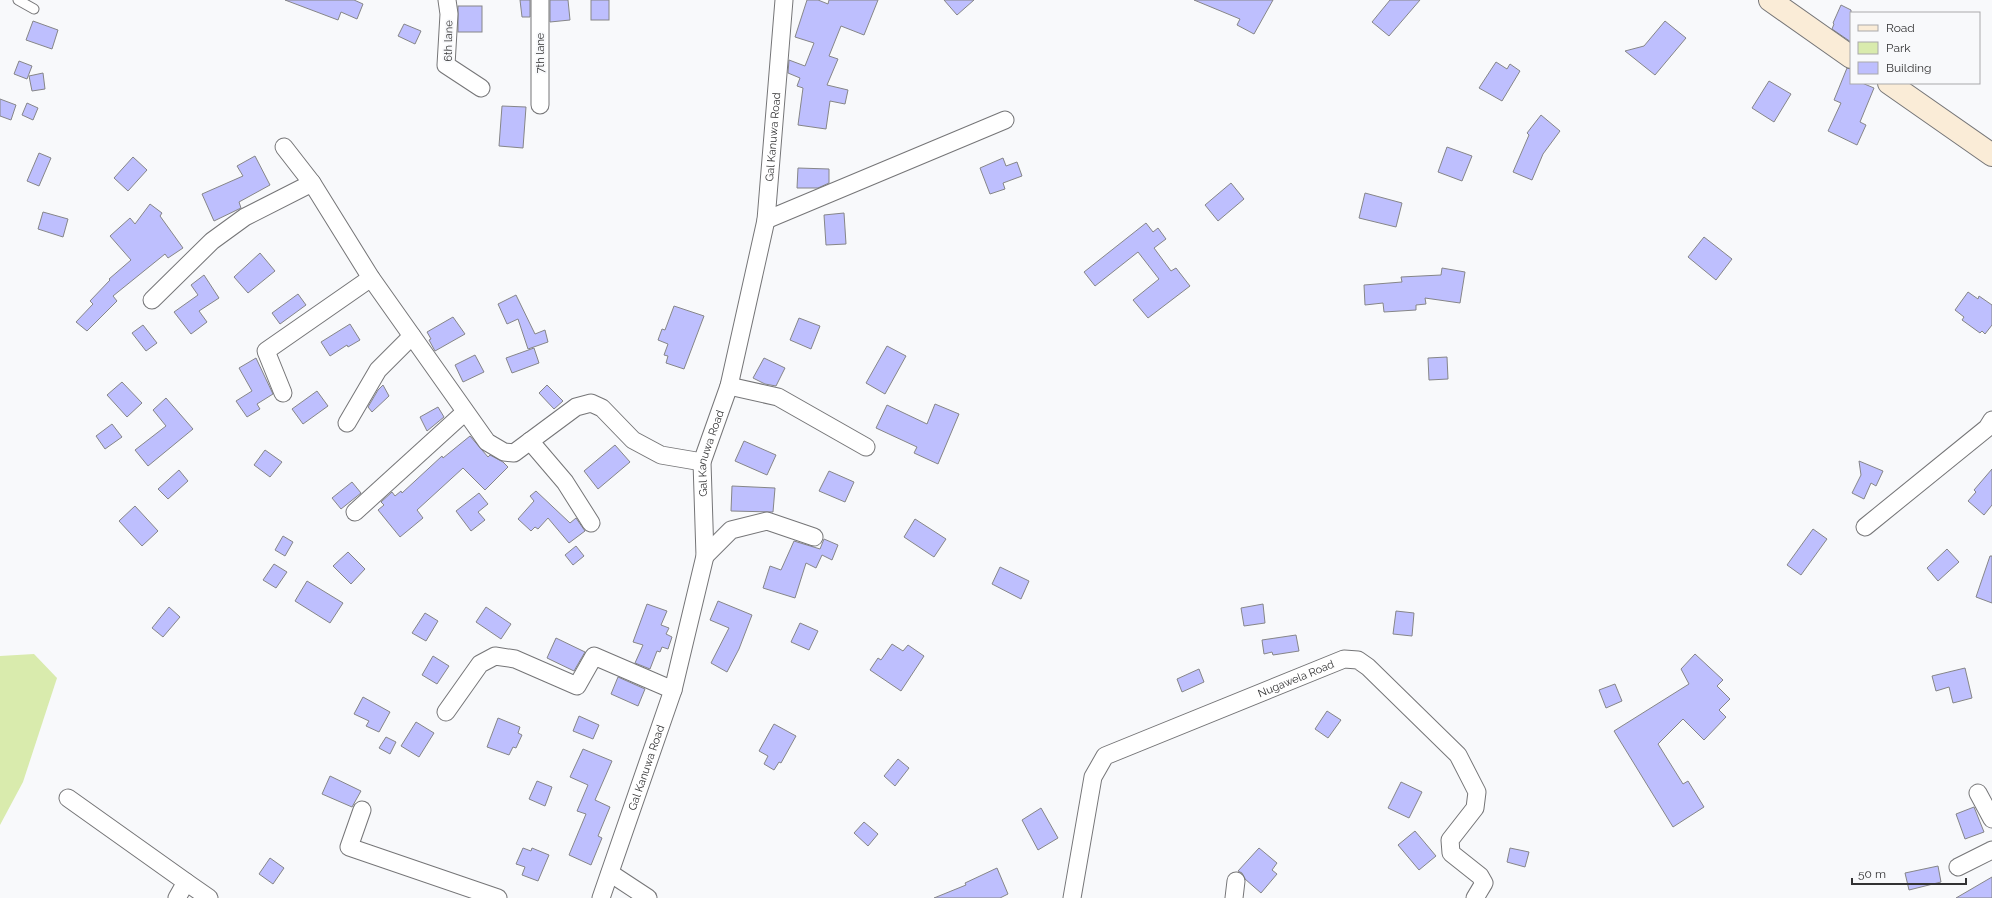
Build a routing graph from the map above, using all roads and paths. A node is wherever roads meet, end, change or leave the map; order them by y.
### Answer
1 (18, 0) edge
2 (447, 0) edge
3 (540, 0) edge
4 (784, 0) edge
5 (1770, 0) edge
6 (34, 9) dead end
7 (1850, 56) edge
8 (1890, 84) edge
9 (480, 88) dead end
10 (540, 105) dead end
11 (1005, 120) dead end
12 (284, 147) dead end
13 (1992, 155) edge
14 (312, 183) junction
15 (766, 220) junction
16 (371, 278) junction
17 (152, 300) dead end
18 (412, 336) junction
19 (729, 386) junction
20 (283, 393) dead end
21 (465, 412) junction
22 (347, 423) dead end
23 (1990, 427) edge
24 (530, 441) junction
25 (866, 447) dead end
26 (702, 462) junction
27 (355, 512) dead end
28 (591, 523) dead end
29 (1865, 527) dead end
30 (814, 537) dead end
31 (705, 556) junction
32 (673, 690) junction
33 (446, 712) dead end
34 (1978, 794) dead end
35 (68, 798) dead end
36 (362, 810) dead end
37 (1992, 819) edge
38 (1992, 850) edge
39 (1958, 868) dead end
40 (610, 872) junction
41 (1236, 881) dead end
42 (186, 882) junction
43 (177, 898) edge
44 (209, 898) edge
45 (498, 898) edge
46 (601, 898) edge
47 (648, 898) edge
48 (1072, 898) edge
49 (1234, 898) edge
50 (1475, 898) edge

1 - 6 lane
2 - 9 street, 6th lane
3 - 10 street, 7th lane
4 - 15 street, Gal Kanuwa Road
5 - 7 street
8 - 13 street
11 - 15 street
12 - 14 street
14 - 16 street
14 - 17 street
15 - 19 street, Gal Kanuwa Road
16 - 18 street
16 - 20 street
18 - 21 street
18 - 22 street
19 - 25 street
19 - 26 street, Gal Kanuwa Road
21 - 24 street
21 - 27 street
23 - 29 street
24 - 26 street
24 - 28 street
26 - 31 street, Gal Kanuwa Road
30 - 31 street
31 - 32 street, Gal Kanuwa Road
32 - 33 street
32 - 40 street, Gal Kanuwa Road
34 - 37 street
35 - 42 street
36 - 45 street
38 - 39 street
40 - 46 street, Gal Kanuwa Road
40 - 47 street
41 - 49 street
42 - 43 street
42 - 44 street
48 - 50 street, Nugawela Road

